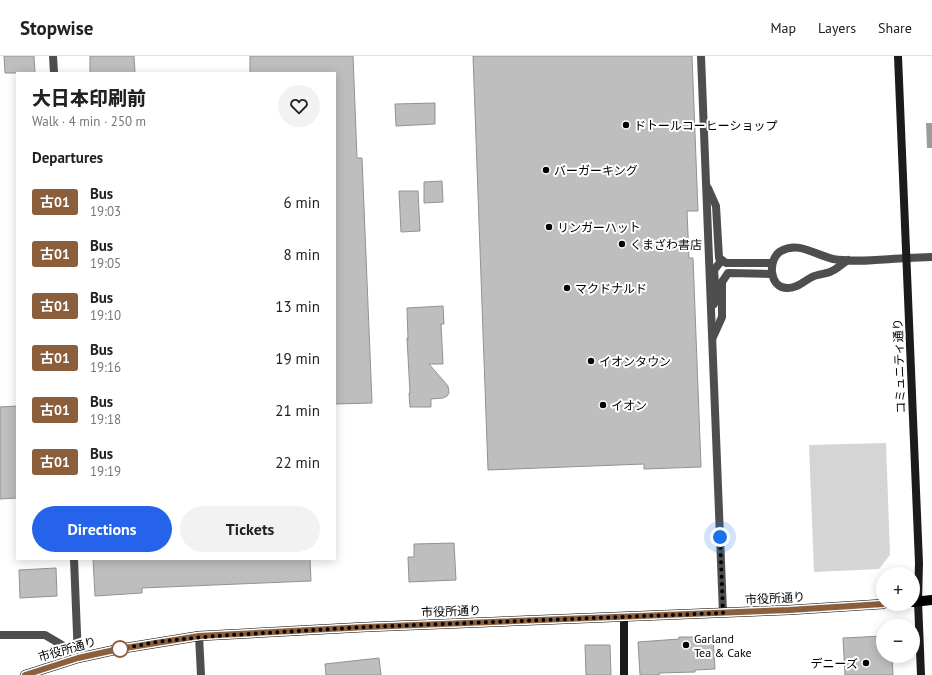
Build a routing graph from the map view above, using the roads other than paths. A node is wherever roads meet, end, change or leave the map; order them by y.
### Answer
1 (53, 56) edge
2 (701, 56) edge
3 (898, 56) edge
4 (54, 72) edge
5 (706, 184) junction
6 (932, 257) edge
7 (907, 258) junction
8 (722, 260) junction
9 (848, 260) junction
10 (772, 263) junction
11 (772, 274) junction
12 (711, 319) junction
13 (712, 338) junction
14 (74, 560) edge
15 (919, 567) edge
16 (932, 600) edge
17 (920, 601) edge
18 (876, 604) edge
19 (917, 611) edge
20 (723, 613) junction
21 (624, 617) junction
22 (0, 635) edge
23 (199, 636) junction
24 (78, 658) junction
25 (25, 675) edge
26 (201, 675) edge
27 (624, 675) edge
28 (921, 675) edge

1 - 4 street
2 - 5 street
3 - 7 street, コミュニティ通り
5 - 8 street
5 - 12 street
6 - 7 street
7 - 9 street
7 - 15 street, コミュニティ通り
8 - 10 street
8 - 12 street
9 - 10 street
9 - 11 street
10 - 11 street
11 - 13 street
12 - 13 street
13 - 20 street
14 - 24 street
16 - 17 main road
18 - 20 main road, 市役所通り
19 - 28 street, コミュニティ通り
20 - 21 main road, 市役所通り
21 - 23 main road, 市役所通り
21 - 27 street
22 - 24 street
23 - 24 main road, 市役所通り
23 - 26 street
24 - 25 main road, 市役所通り

